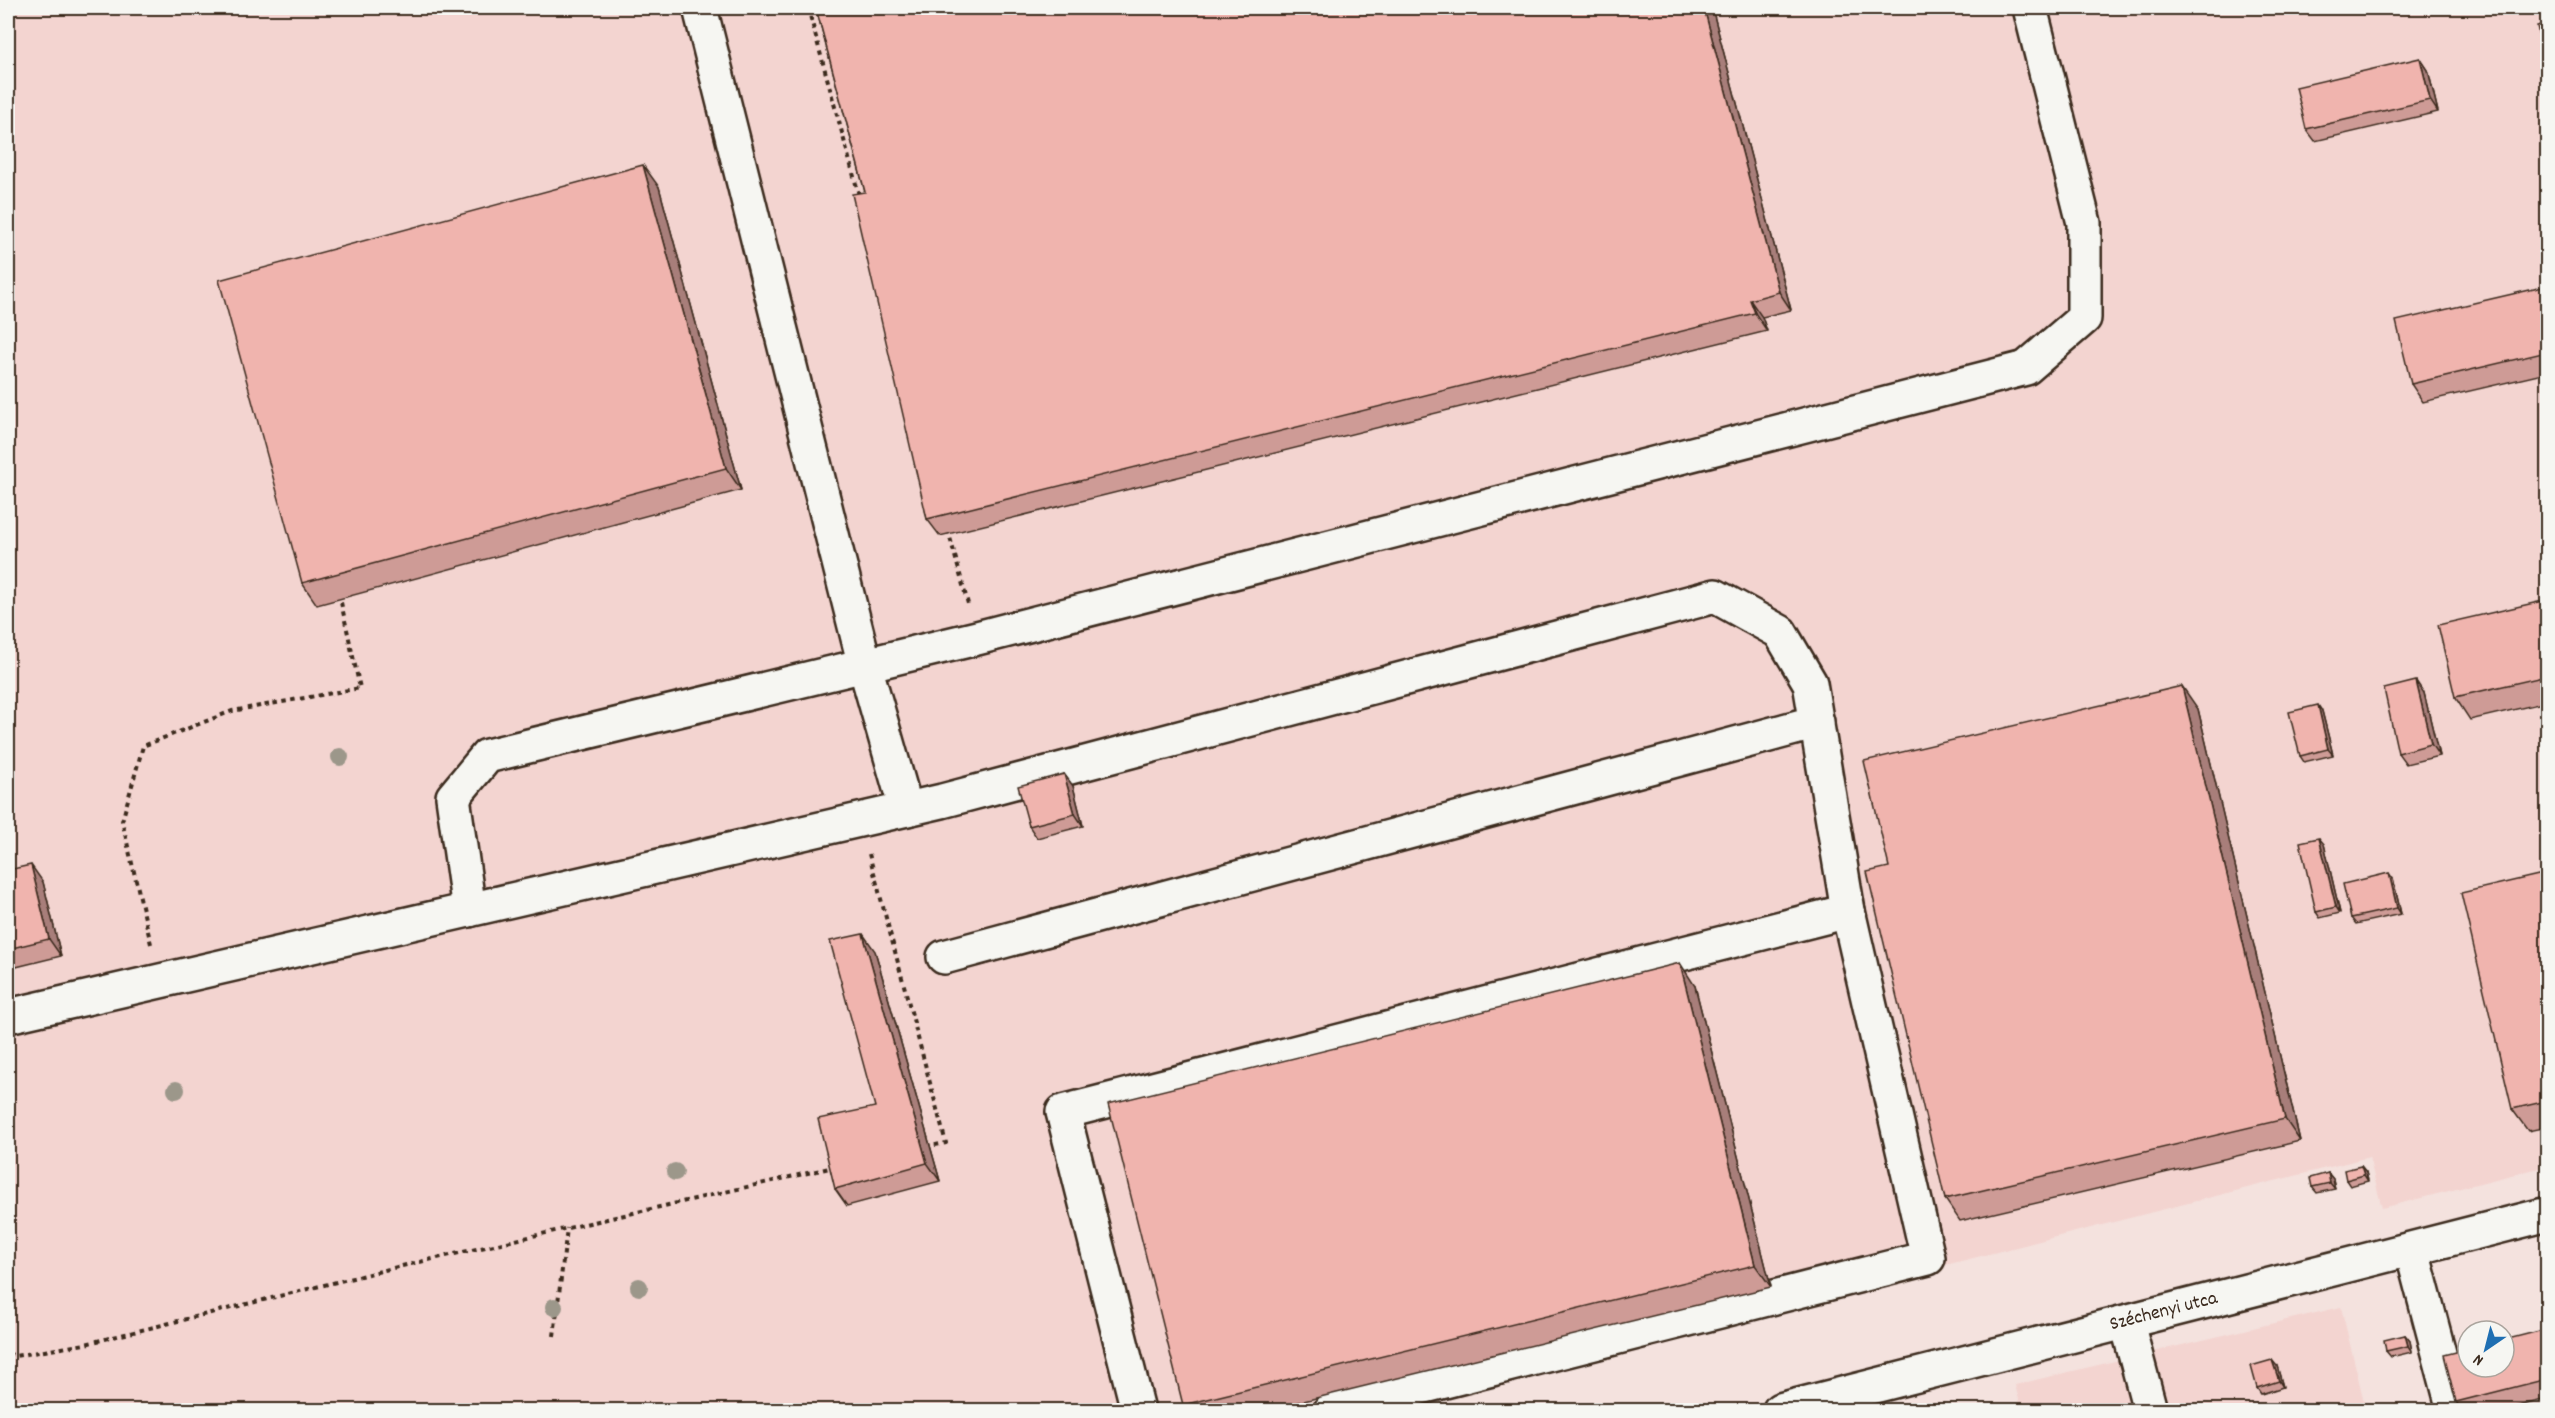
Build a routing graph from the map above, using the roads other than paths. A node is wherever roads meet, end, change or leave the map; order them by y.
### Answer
1 (700, 8) edge
2 (2030, 8) edge
3 (865, 666) junction
4 (1817, 722) junction
5 (906, 809) junction
6 (469, 910) junction
7 (1848, 910) junction
8 (944, 957) dead end
9 (8, 1016) edge
10 (2547, 1214) edge
11 (2412, 1251) junction
12 (2127, 1323) junction
13 (1138, 1410) edge
14 (1331, 1410) edge
15 (1780, 1410) edge
16 (2150, 1410) edge
17 (2454, 1410) edge

1 - 3 street
2 - 3 street
3 - 5 street
3 - 6 street
4 - 5 street
4 - 7 street
4 - 8 street
5 - 6 street
6 - 9 street
7 - 13 street
7 - 14 street
10 - 11 street, Széchenyi utca
11 - 12 street, Széchenyi utca
11 - 17 street
12 - 15 street, Széchenyi utca
12 - 16 street

